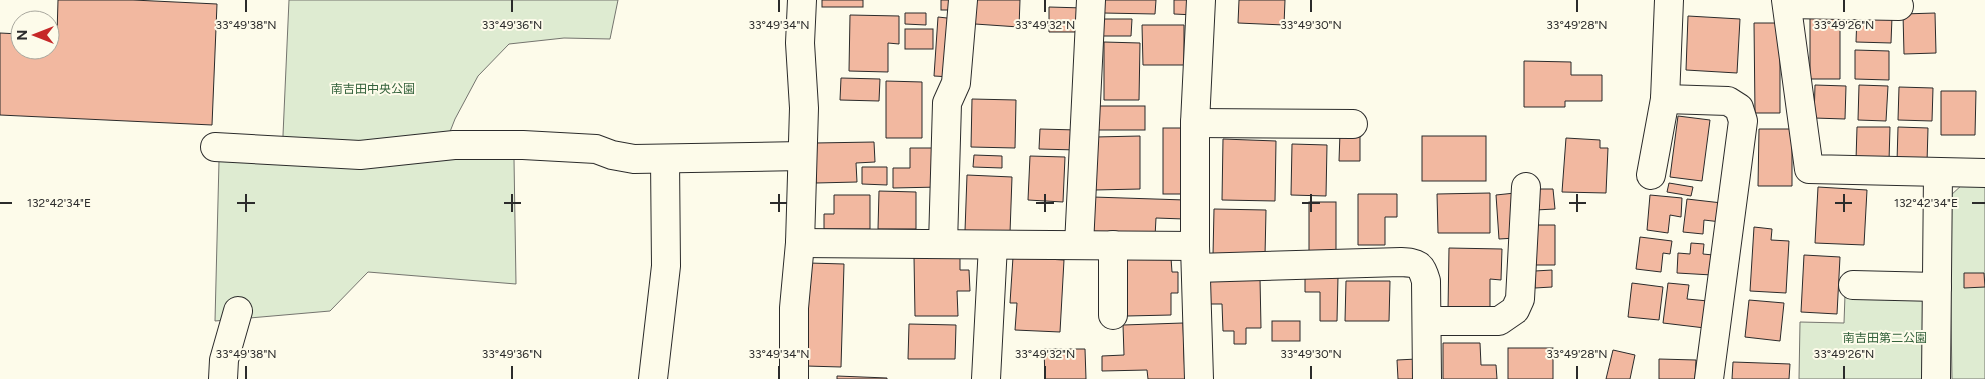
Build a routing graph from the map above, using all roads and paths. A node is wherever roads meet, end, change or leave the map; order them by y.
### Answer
1 (802, 0) edge
2 (963, 0) edge
3 (1091, 0) edge
4 (1201, 0) edge
5 (1669, 0) edge
6 (1786, 2) edge
7 (1899, 6) dead end
8 (1665, 99) junction
9 (1195, 123) junction
10 (1353, 124) dead end
11 (216, 147) dead end
12 (802, 156) junction
13 (665, 159) junction
14 (1938, 173) junction
15 (1985, 173) edge
16 (1650, 175) dead end
17 (1526, 187) dead end
18 (800, 243) junction
19 (943, 244) junction
20 (993, 245) junction
21 (1079, 245) junction
22 (1113, 246) junction
23 (1195, 257) junction
24 (1853, 286) dead end
25 (1937, 287) junction
26 (238, 312) dead end
27 (1113, 315) dead end
28 (1427, 322) junction
29 (223, 379) edge
30 (653, 379) edge
31 (794, 379) edge
32 (986, 379) edge
33 (1200, 379) edge
34 (1427, 379) edge
35 (1709, 379) edge
36 (1936, 379) edge

1 - 12 street
2 - 19 street
3 - 21 street
4 - 9 street
5 - 8 street
6 - 7 street
6 - 14 street
8 - 16 street
8 - 35 street
9 - 10 street
9 - 23 street
11 - 13 street
12 - 13 street
12 - 18 street
13 - 30 street
14 - 15 street
14 - 25 street
17 - 28 street
18 - 19 street
18 - 31 street
19 - 20 street
20 - 21 street
20 - 32 street
21 - 22 street
22 - 23 street
22 - 27 street
23 - 28 street
23 - 33 street
24 - 25 street
25 - 36 street
26 - 29 street
28 - 34 street

